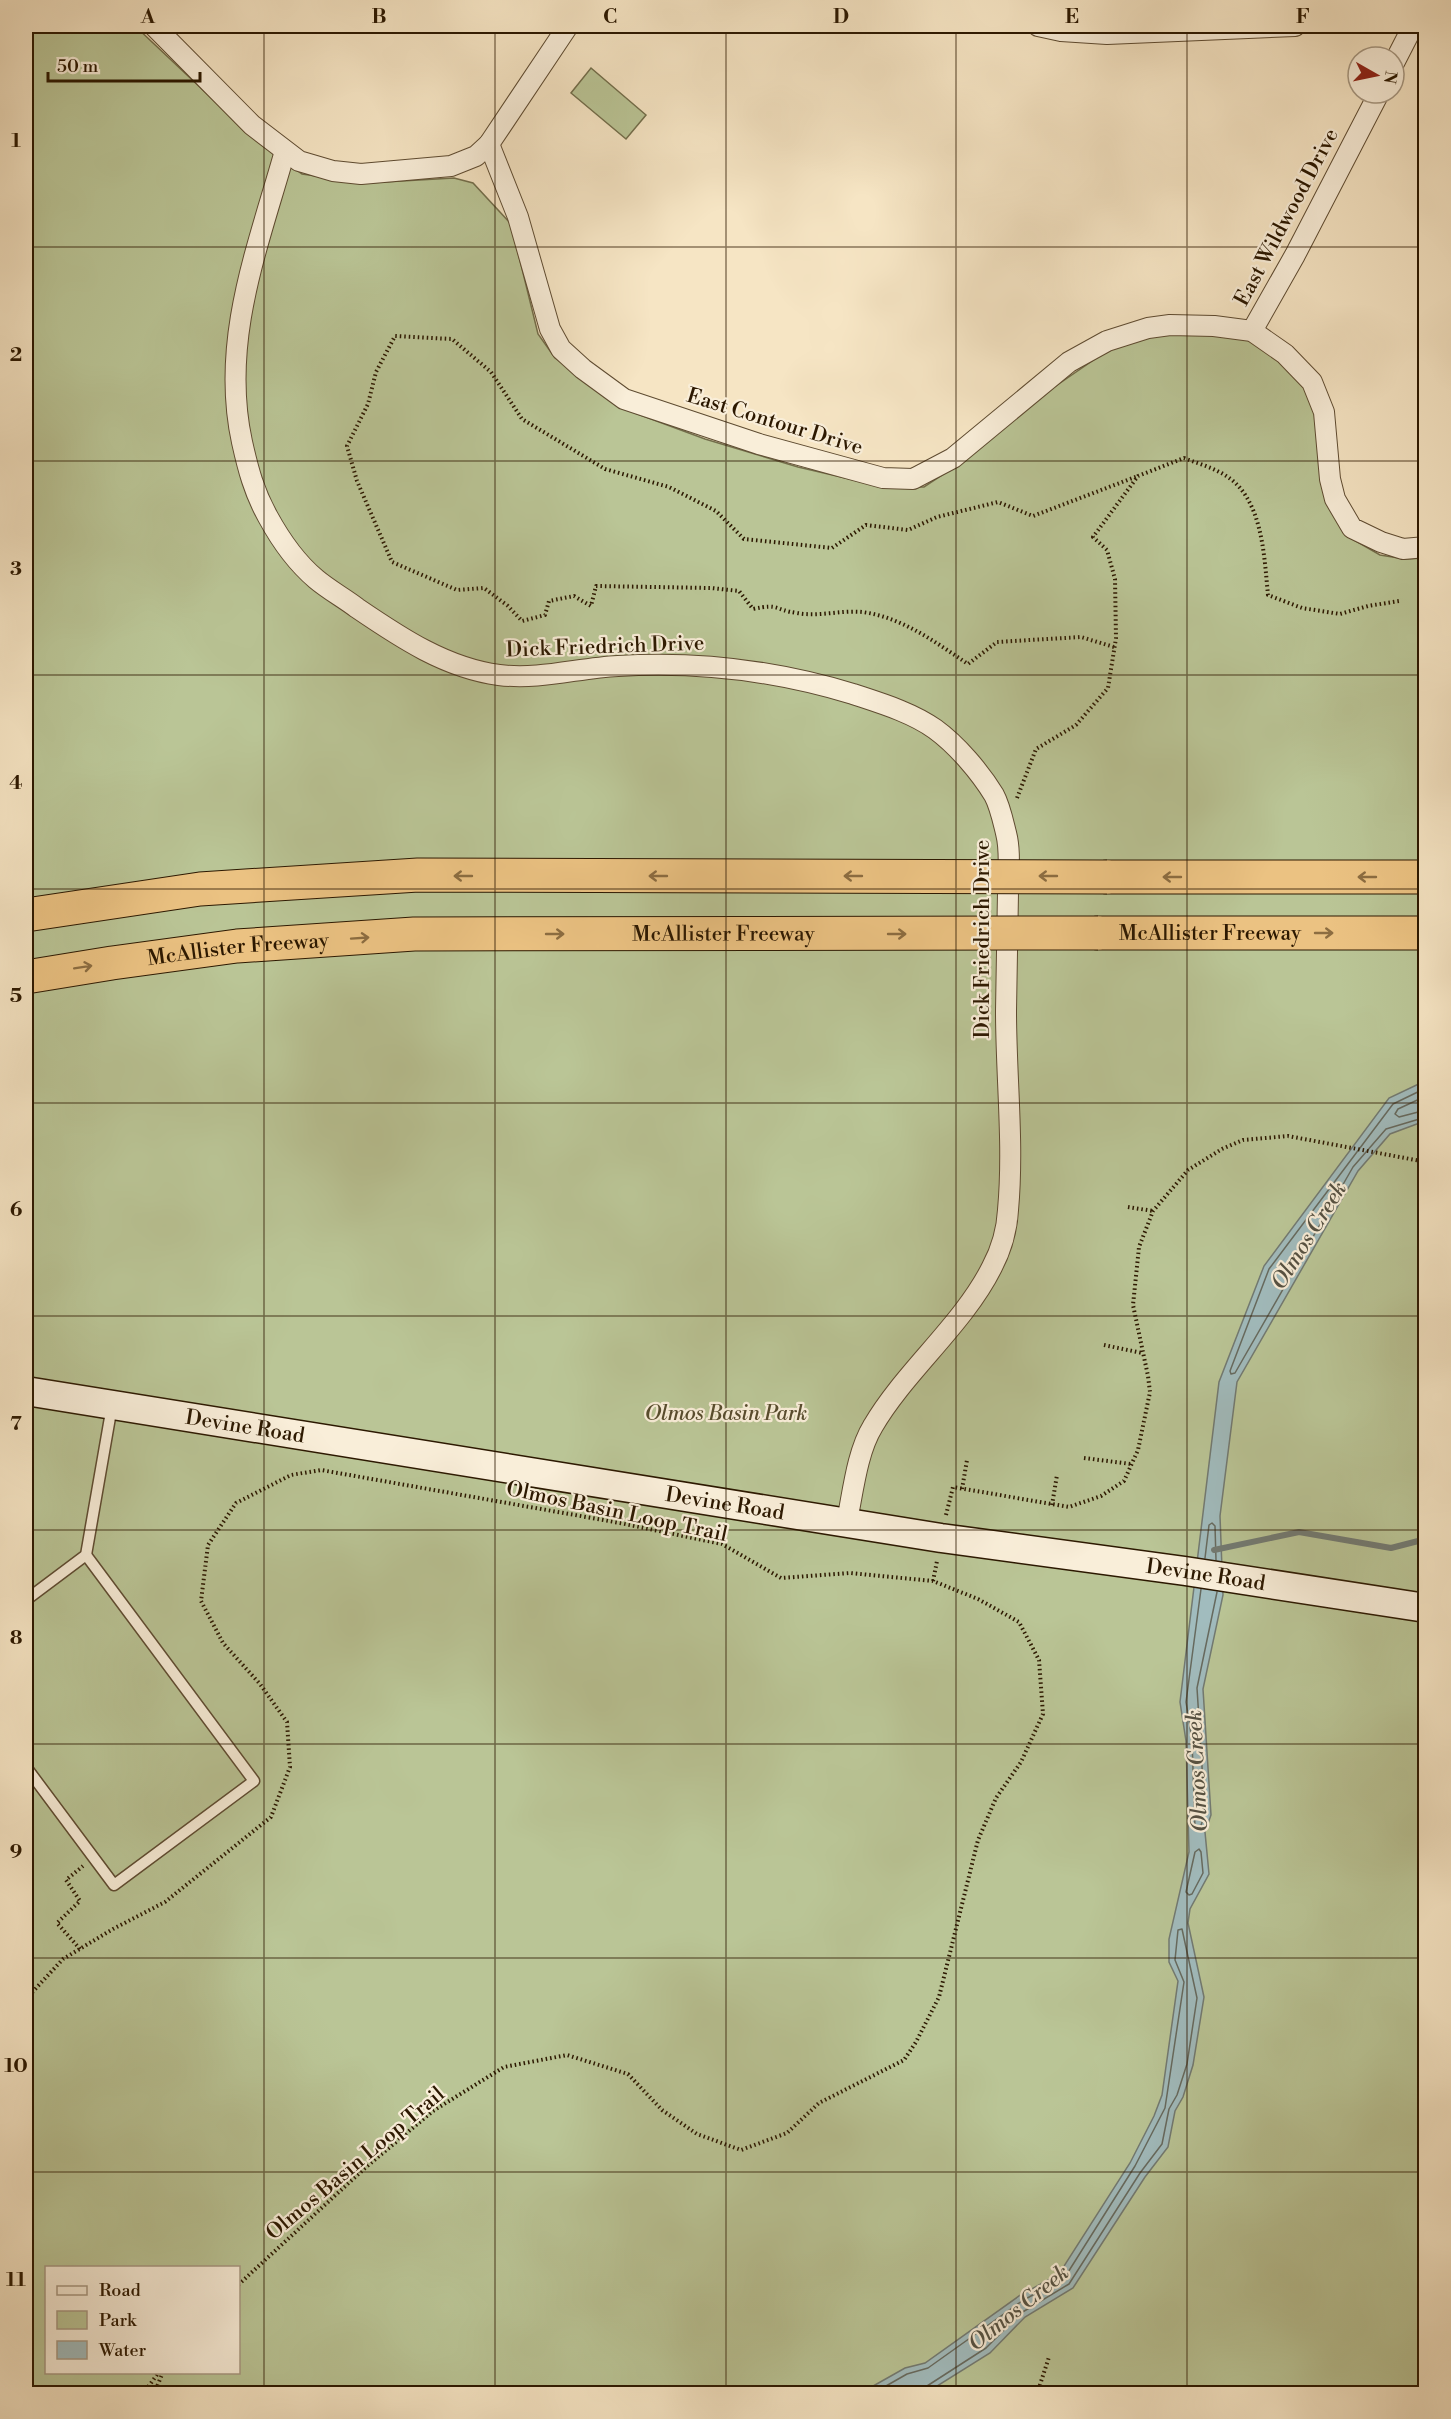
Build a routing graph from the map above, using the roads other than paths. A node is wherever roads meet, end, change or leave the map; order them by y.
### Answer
1 (154, 26) edge
2 (568, 26) edge
3 (1038, 26) edge
4 (1295, 26) edge
5 (1413, 26) edge
6 (1403, 45) edge
7 (1373, 105) edge
8 (489, 144) junction
9 (285, 151) junction
10 (1252, 331) junction
11 (1425, 547) edge
12 (1425, 877) edge
13 (26, 915) edge
14 (1425, 933) edge
15 (26, 977) edge
16 (26, 1391) edge
17 (112, 1406) junction
18 (847, 1521) junction
19 (86, 1555) junction
20 (26, 1600) edge
21 (1425, 1608) edge
22 (26, 1767) edge

1 - 9 street
2 - 8 street
3 - 4 street
5 - 6 street
7 - 10 street, East Wildwood Drive
8 - 9 street
8 - 10 street, East Contour Drive
9 - 18 street, Dick Friedrich Drive
10 - 11 street, East Contour Drive
12 -> 13 highway, bridge
15 -> 14 highway, McAllister Freeway, bridge
16 - 17 street, Devine Road
17 - 18 street, Devine Road
17 - 19 lane
18 - 21 street, Devine Road
19 - 20 lane
19 - 22 lane

